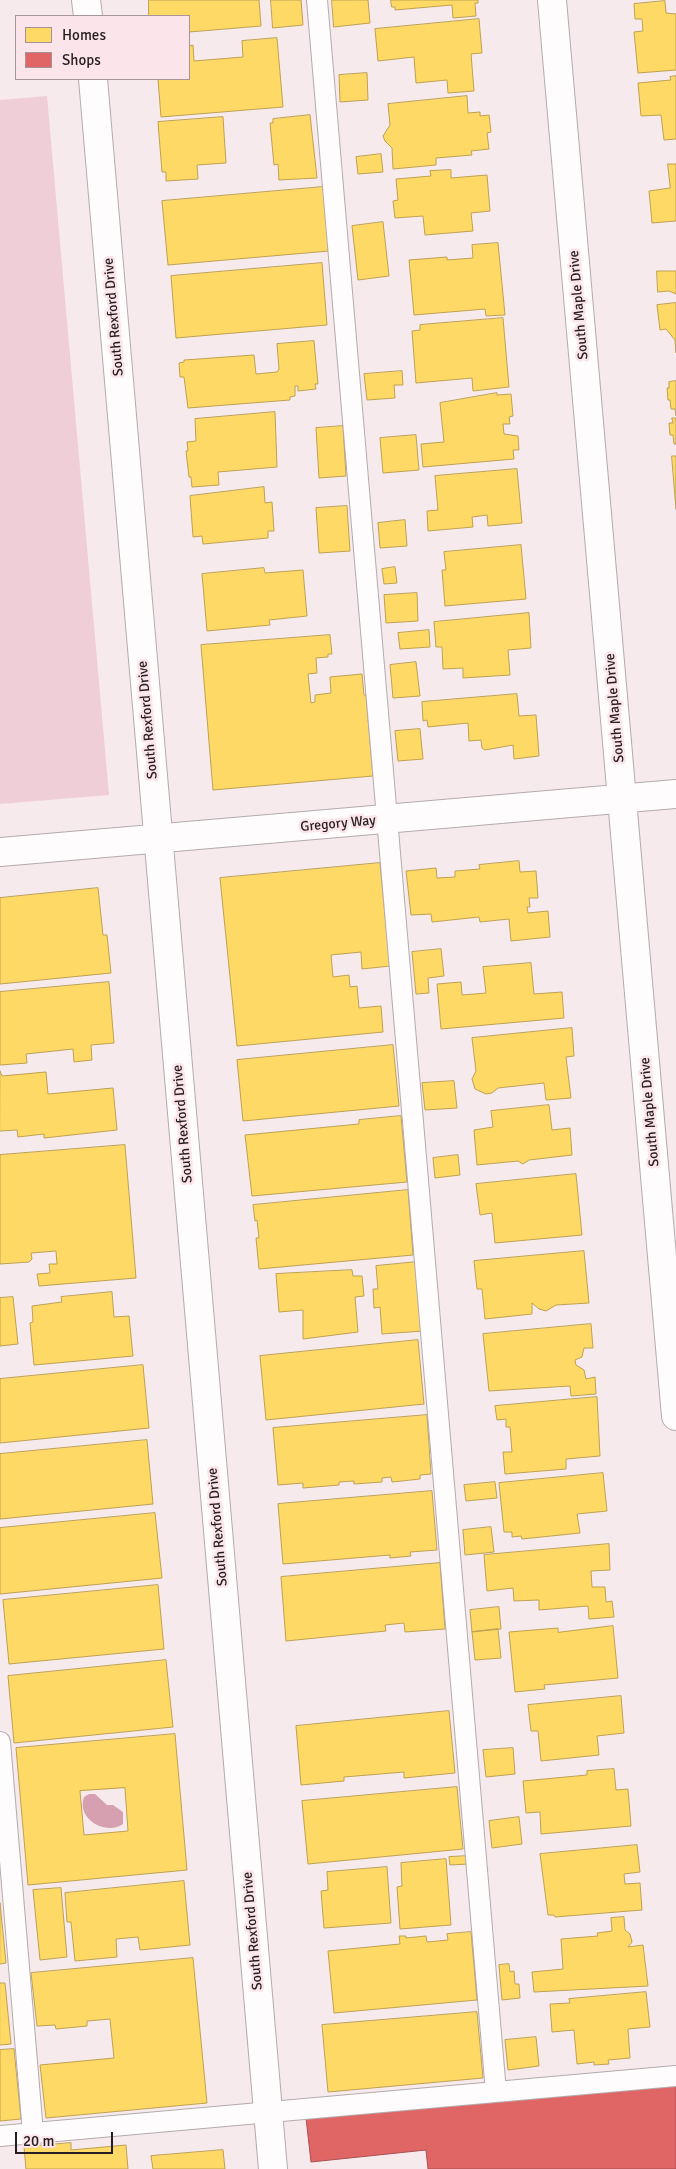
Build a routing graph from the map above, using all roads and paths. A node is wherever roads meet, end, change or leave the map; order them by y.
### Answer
1 (86, 0) edge
2 (317, 0) edge
3 (552, 0) edge
4 (88, 15) edge
5 (93, 80) edge
6 (676, 794) edge
7 (623, 799) junction
8 (386, 820) junction
9 (159, 839) junction
10 (0, 852) edge
11 (676, 1416) edge
12 (0, 1742) edge
13 (676, 2076) edge
14 (496, 2092) junction
15 (268, 2112) junction
16 (33, 2133) junction
17 (0, 2136) edge
18 (273, 2169) edge

1 - 4 street
2 - 8 lane
3 - 7 street, South Maple Drive
5 - 9 street, South Rexford Drive
6 - 7 street, Gregory Way
7 - 8 street, Gregory Way
7 - 11 street, South Maple Drive
8 - 9 street, Gregory Way
8 - 14 lane
9 - 10 street, Gregory Way
9 - 15 street, South Rexford Drive
12 - 16 lane
13 - 14 lane
14 - 15 lane
15 - 16 lane
15 - 18 street, South Rexford Drive
16 - 17 lane

